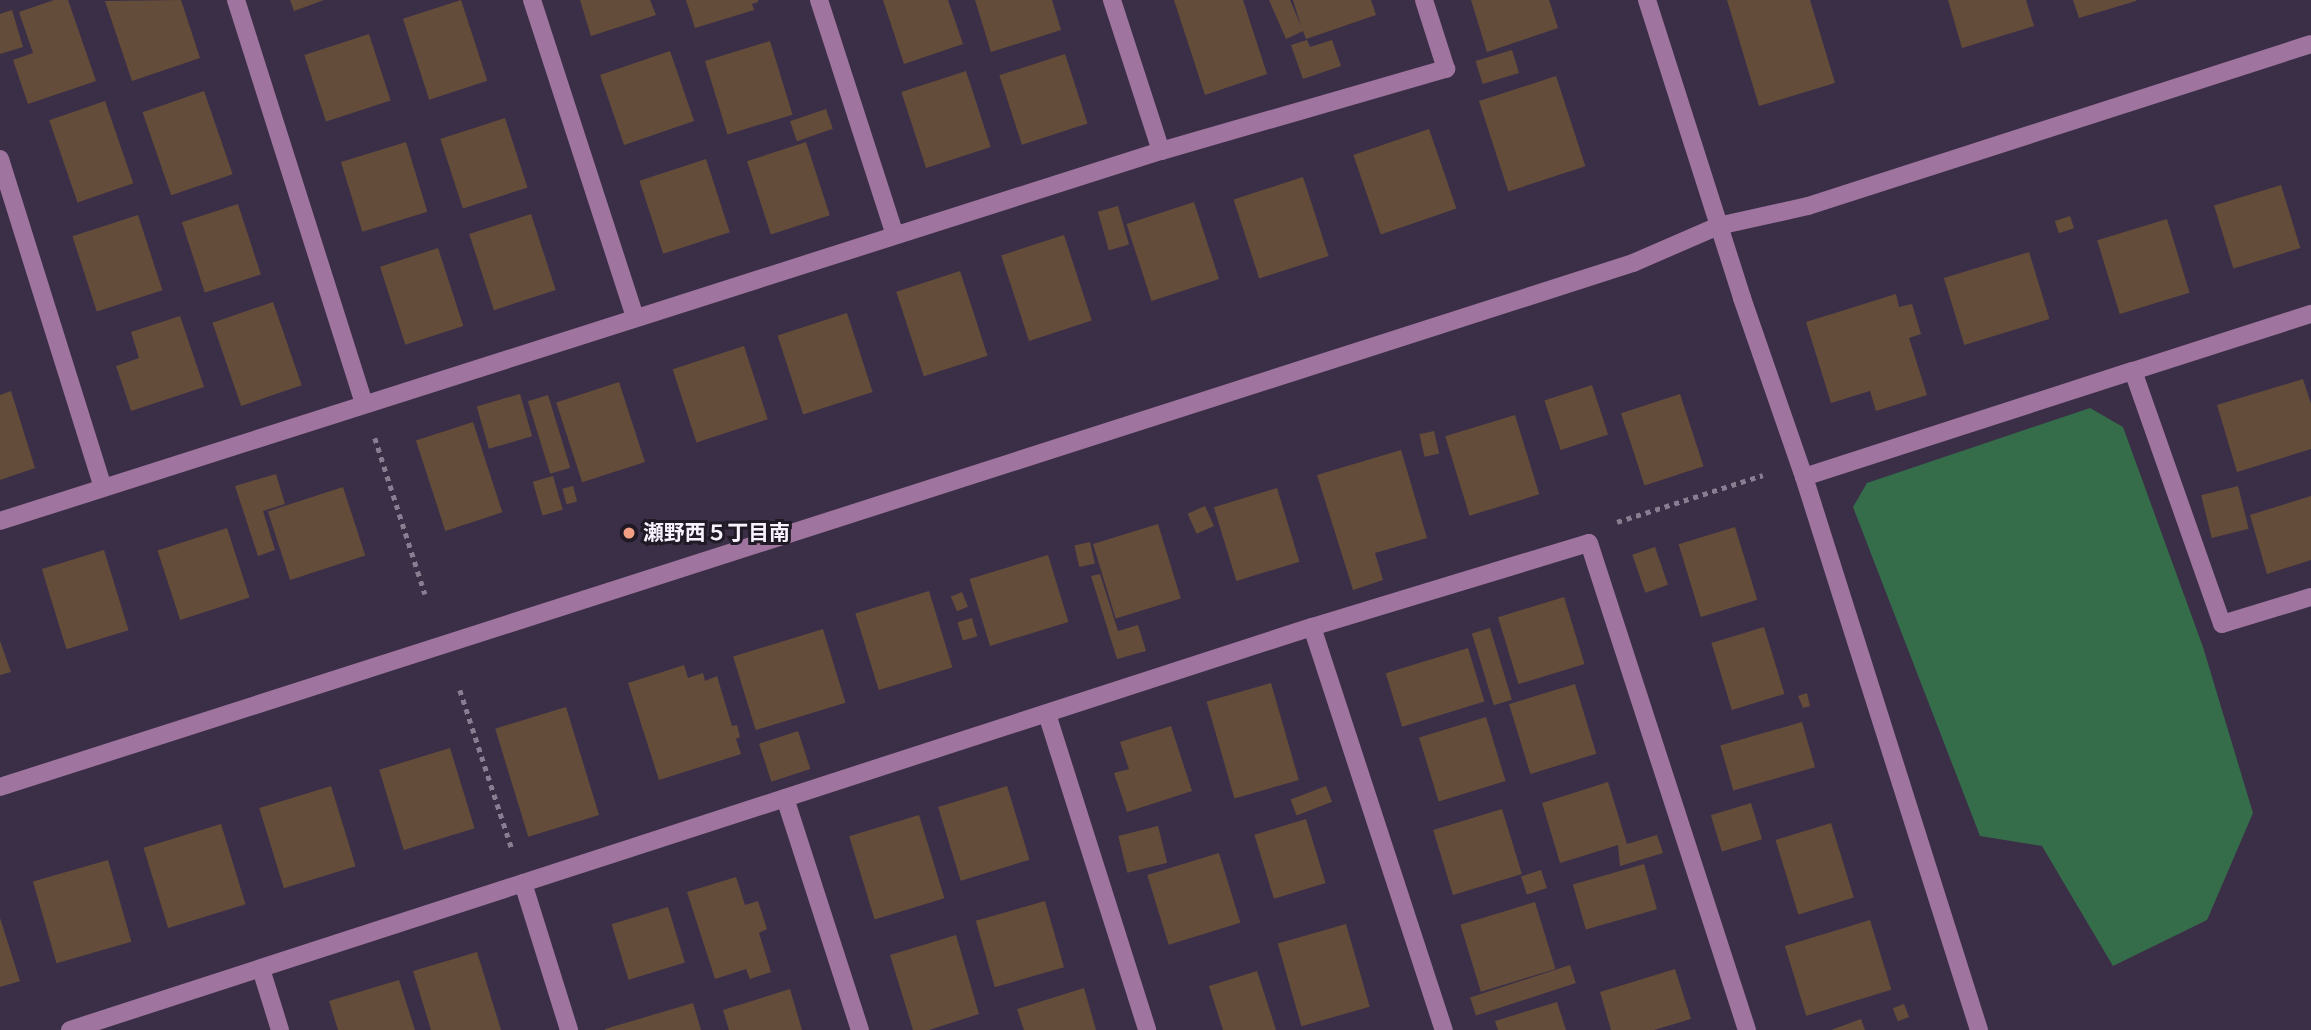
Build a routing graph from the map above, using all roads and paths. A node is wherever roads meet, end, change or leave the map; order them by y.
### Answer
1 (236, 0) edge
2 (532, 0) edge
3 (819, 0) edge
4 (1112, 0) edge
5 (1424, 0) edge
6 (1647, 0) edge
7 (2311, 44) edge
8 (1161, 151) junction
9 (0, 159) edge
10 (1718, 226) junction
11 (895, 235) junction
12 (2311, 314) edge
13 (635, 317) junction
14 (2133, 371) junction
15 (364, 404) junction
16 (1763, 475) dead end
17 (1804, 477) junction
18 (103, 487) junction
19 (0, 521) edge
20 (1589, 543) junction
21 (425, 594) dead end
22 (2311, 597) edge
23 (1312, 627) junction
24 (460, 690) dead end
25 (1047, 714) junction
26 (0, 787) edge
27 (785, 798) junction
28 (523, 883) junction
29 (261, 969) junction
30 (69, 1030) edge
31 (279, 1030) edge
32 (569, 1030) edge
33 (860, 1030) edge
34 (1147, 1030) edge
35 (1444, 1030) edge
36 (1747, 1030) edge
37 (1979, 1030) edge

1 - 15 street
2 - 13 street
3 - 11 street
4 - 8 street
5 - 8 street
6 - 10 street
7 - 10 street
8 - 11 street
9 - 18 street
10 - 17 street
10 - 26 street
11 - 13 street
12 - 14 street
13 - 15 street
14 - 17 street
14 - 22 street
15 - 18 street
15 - 21 path
16 - 20 path
17 - 37 street
18 - 19 street
20 - 23 street
20 - 36 street
23 - 25 street
23 - 35 street
24 - 28 path
25 - 27 street
25 - 34 street
27 - 28 street
27 - 33 street
28 - 29 street
28 - 32 street
29 - 30 street
29 - 31 street

